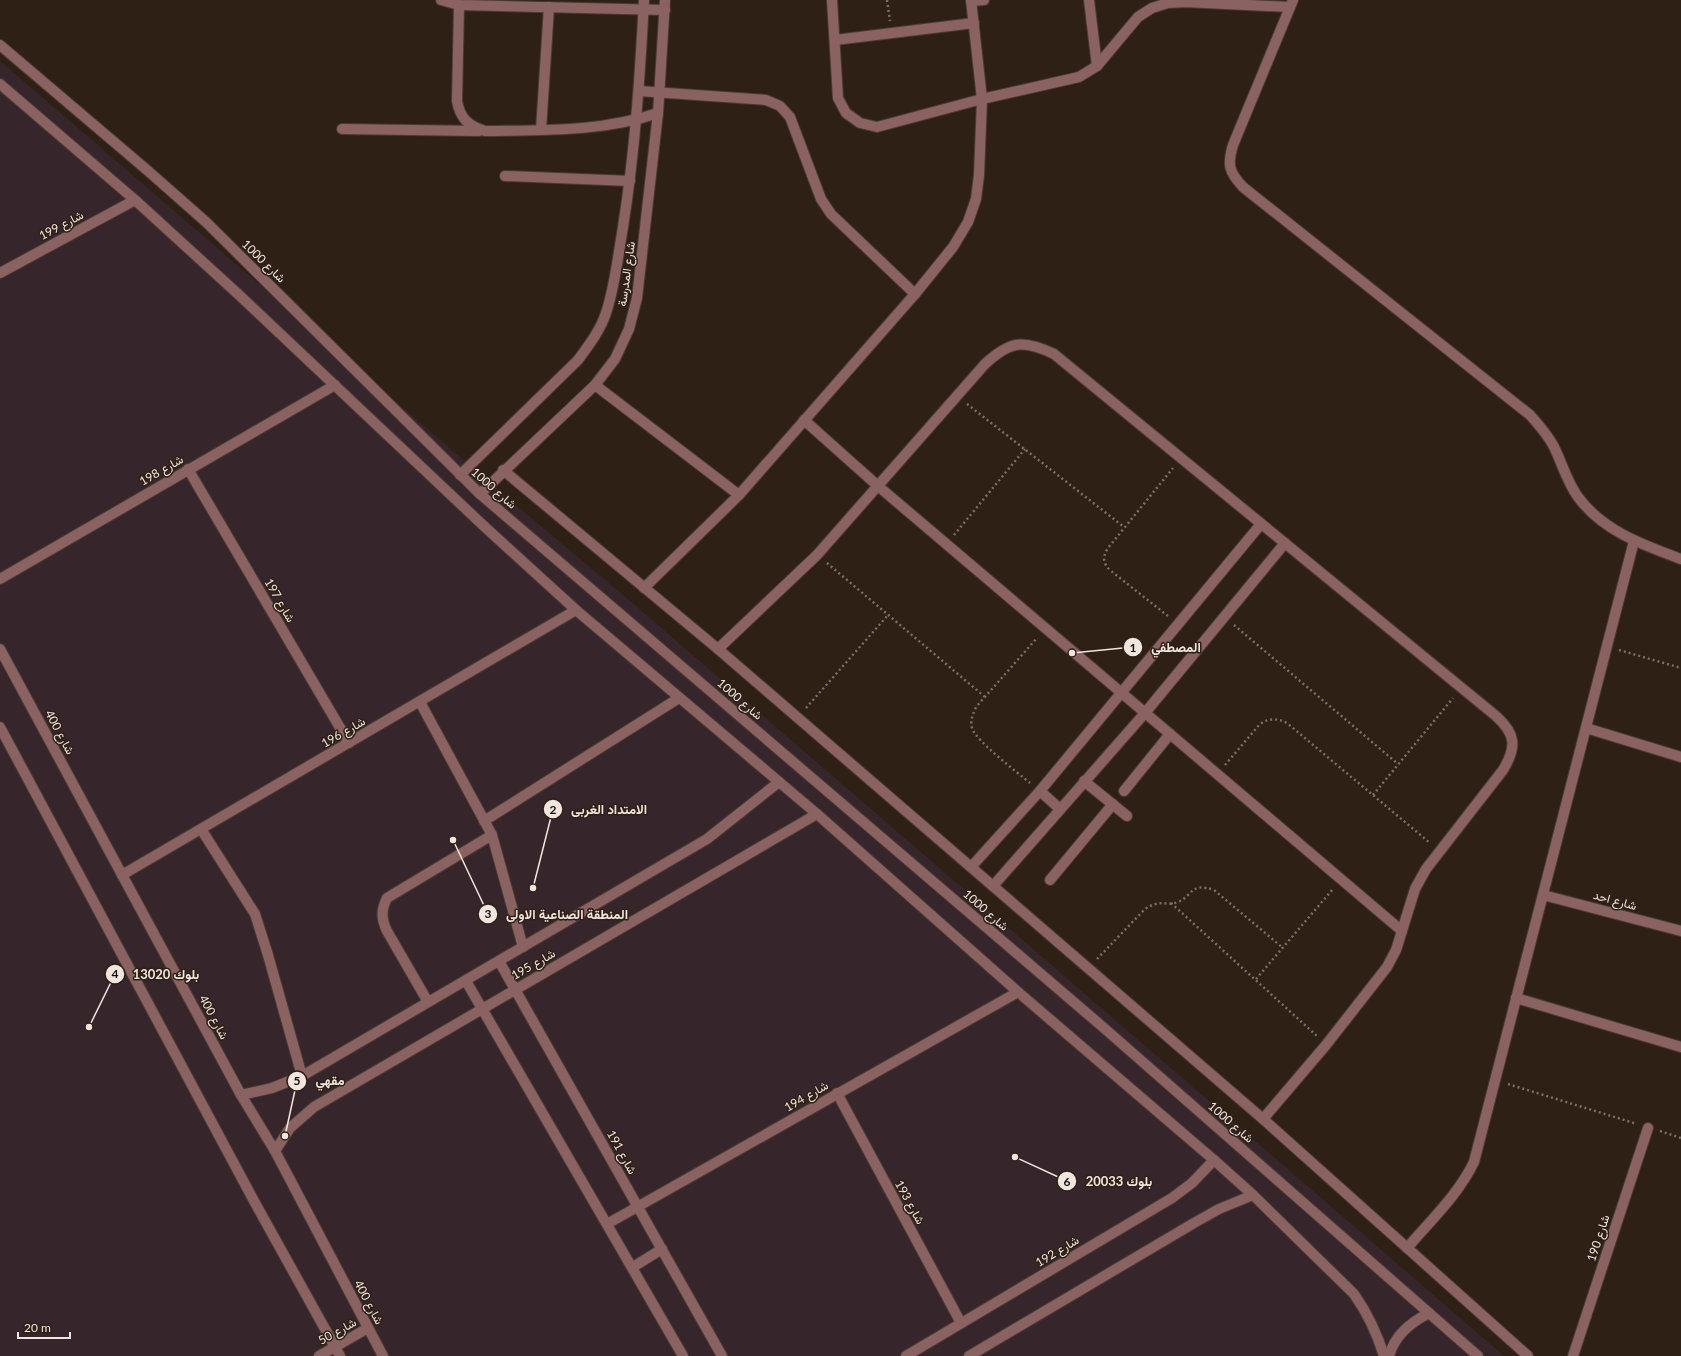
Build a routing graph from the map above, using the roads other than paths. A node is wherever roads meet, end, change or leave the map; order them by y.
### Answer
1 (441, 0) edge
2 (832, 0) edge
3 (984, 0) edge
4 (1089, 0) edge
5 (971, 1) edge
6 (1168, 1) edge
7 (1291, 3) edge
8 (459, 5) junction
9 (644, 5) edge
10 (665, 5) edge
11 (549, 7) junction
12 (974, 23) junction
13 (835, 40) junction
14 (0, 45) edge
15 (1097, 66) junction
16 (0, 84) edge
17 (639, 91) junction
18 (660, 92) junction
19 (982, 99) junction
20 (658, 113) junction
21 (637, 120) junction
22 (342, 129) dead end
23 (541, 130) junction
24 (485, 131) junction
25 (505, 176) dead end
26 (630, 180) junction
27 (135, 200) junction
28 (0, 273) edge
29 (915, 294) junction
30 (335, 385) junction
31 (595, 385) junction
32 (804, 420) junction
33 (188, 469) junction
34 (503, 470) junction
35 (460, 475) junction
36 (878, 486) junction
37 (480, 494) junction
38 (739, 495) junction
39 (1261, 524) junction
40 (1634, 541) junction
41 (1285, 543) junction
42 (1681, 560) edge
43 (0, 579) edge
44 (644, 588) junction
45 (576, 610) junction
46 (0, 648) edge
47 (718, 649) junction
48 (1121, 693) junction
49 (679, 698) junction
50 (420, 702) junction
51 (1145, 713) junction
52 (1586, 728) junction
53 (1, 733) edge
54 (1170, 734) junction
55 (349, 743) junction
56 (1681, 757) edge
57 (1084, 781) junction
58 (779, 782) junction
59 (1040, 791) junction
60 (1124, 791) dead end
61 (1113, 804) junction
62 (1060, 809) junction
63 (817, 814) junction
64 (1127, 816) dead end
65 (484, 821) junction
66 (201, 829) junction
67 (492, 835) junction
68 (971, 867) junction
69 (122, 875) junction
70 (1050, 880) dead end
71 (993, 886) junction
72 (1543, 895) junction
73 (1402, 931) junction
74 (1681, 931) edge
75 (523, 947) junction
76 (499, 961) junction
77 (466, 981) junction
78 (515, 989) junction
79 (1018, 992) junction
80 (1516, 998) junction
81 (428, 1002) junction
82 (482, 1008) junction
83 (1681, 1047) edge
84 (302, 1076) junction
85 (837, 1093) junction
86 (241, 1095) junction
87 (1263, 1119) junction
88 (1648, 1128) road end
89 (274, 1151) junction
90 (1214, 1160) junction
91 (1253, 1195) junction
92 (637, 1206) junction
93 (607, 1224) junction
94 (1407, 1248) junction
95 (662, 1250) junction
96 (633, 1267) junction
97 (1429, 1313) junction
98 (962, 1323) junction
99 (368, 1328) junction
100 (337, 1351) edge
101 (319, 1356) edge
102 (383, 1356) edge
103 (683, 1356) edge
104 (722, 1356) edge
105 (906, 1356) edge
106 (969, 1356) edge
107 (1384, 1356) edge
108 (1389, 1356) edge
109 (1478, 1356) edge
110 (1528, 1356) edge
111 (1573, 1356) edge

1 - 8 street
2 - 13 street
3 - 5 street
4 - 15 street
5 - 12 street
6 - 7 street
6 - 15 street
7 - 40 street
8 - 11 street
8 - 24 street
9 - 10 street
9 - 11 street
9 - 17 street, شارع المدرسة
10 - 18 street, شارع المدرسة
11 - 23 street
12 - 13 street
12 - 19 street
13 - 19 street
14 - 35 street, شارع 1000
15 - 19 street
16 - 27 street
17 - 18 street
17 - 21 street, شارع المدرسة
18 - 20 street, شارع المدرسة
18 - 29 street
19 - 29 street
20 - 21 street
20 - 31 street, شارع المدرسة
21 - 23 street
21 - 26 street, شارع المدرسة
22 - 24 street
23 - 24 street
25 - 26 street
26 - 35 street, شارع المدرسة
27 - 28 street, شارع 199
27 - 30 street
29 - 32 street
30 - 33 street, شارع 198
30 - 45 street
31 - 34 street, شارع المدرسة
31 - 38 street
32 - 36 street
32 - 38 street
33 - 43 street, شارع 198
33 - 55 street, شارع 197
34 - 37 street, شارع المدرسة
34 - 44 street
35 - 37 street, شارع 1000
36 - 39 street
36 - 47 street
36 - 48 street
37 - 97 street, شارع 1000
38 - 44 street
39 - 41 street
39 - 48 street
40 - 42 street
40 - 52 street
41 - 51 street
41 - 73 street
44 - 47 street
45 - 49 street
45 - 50 street, شارع 196
46 - 69 street, شارع 400
47 - 68 street
48 - 51 street
48 - 59 street
49 - 58 street
49 - 65 street
50 - 55 street, شارع 196
50 - 65 street
51 - 54 street
51 - 57 street
52 - 56 street
52 - 72 street
53 - 100 street
54 - 60 street
54 - 73 street
55 - 66 street, شارع 196
57 - 61 street
57 - 62 street
58 - 63 street
58 - 75 street, شارع 195
59 - 62 street
59 - 68 street
61 - 64 street
61 - 70 street
62 - 71 street
63 - 78 street, شارع 195
63 - 79 street
65 - 67 street
66 - 69 street, شارع 196
66 - 84 street
67 - 75 street
67 - 81 street
68 - 71 street
69 - 86 street, شارع 400
71 - 87 street
72 - 74 street, شارع احد
72 - 80 street
73 - 87 street
75 - 76 street, شارع 195
76 - 77 street, شارع 195
76 - 78 street, شارع 191
77 - 81 street, شارع 195
77 - 82 street
78 - 82 street, شارع 195
78 - 92 street, شارع 191
79 - 85 street, شارع 194
79 - 90 street
80 - 83 street
80 - 94 street
81 - 84 street, شارع 195
82 - 89 street, شارع 195
82 - 93 street
84 - 86 street, شارع 195
85 - 92 street, شارع 194
85 - 98 street, شارع 193
86 - 89 street, شارع 400
87 - 94 street
88 - 111 street, شارع 190
89 - 99 street, شارع 400
90 - 91 street
90 - 98 street, شارع 192
91 - 106 street
91 - 107 street
92 - 93 street, شارع 194
92 - 95 street, شارع 191
93 - 96 street
94 - 110 street
95 - 96 street
95 - 104 street, شارع 191
96 - 103 street
97 - 108 street
97 - 109 street, شارع 1000
98 - 105 street, شارع 192
99 - 100 street, شارع 50
99 - 102 street, شارع 400
100 - 101 street, شارع 50

